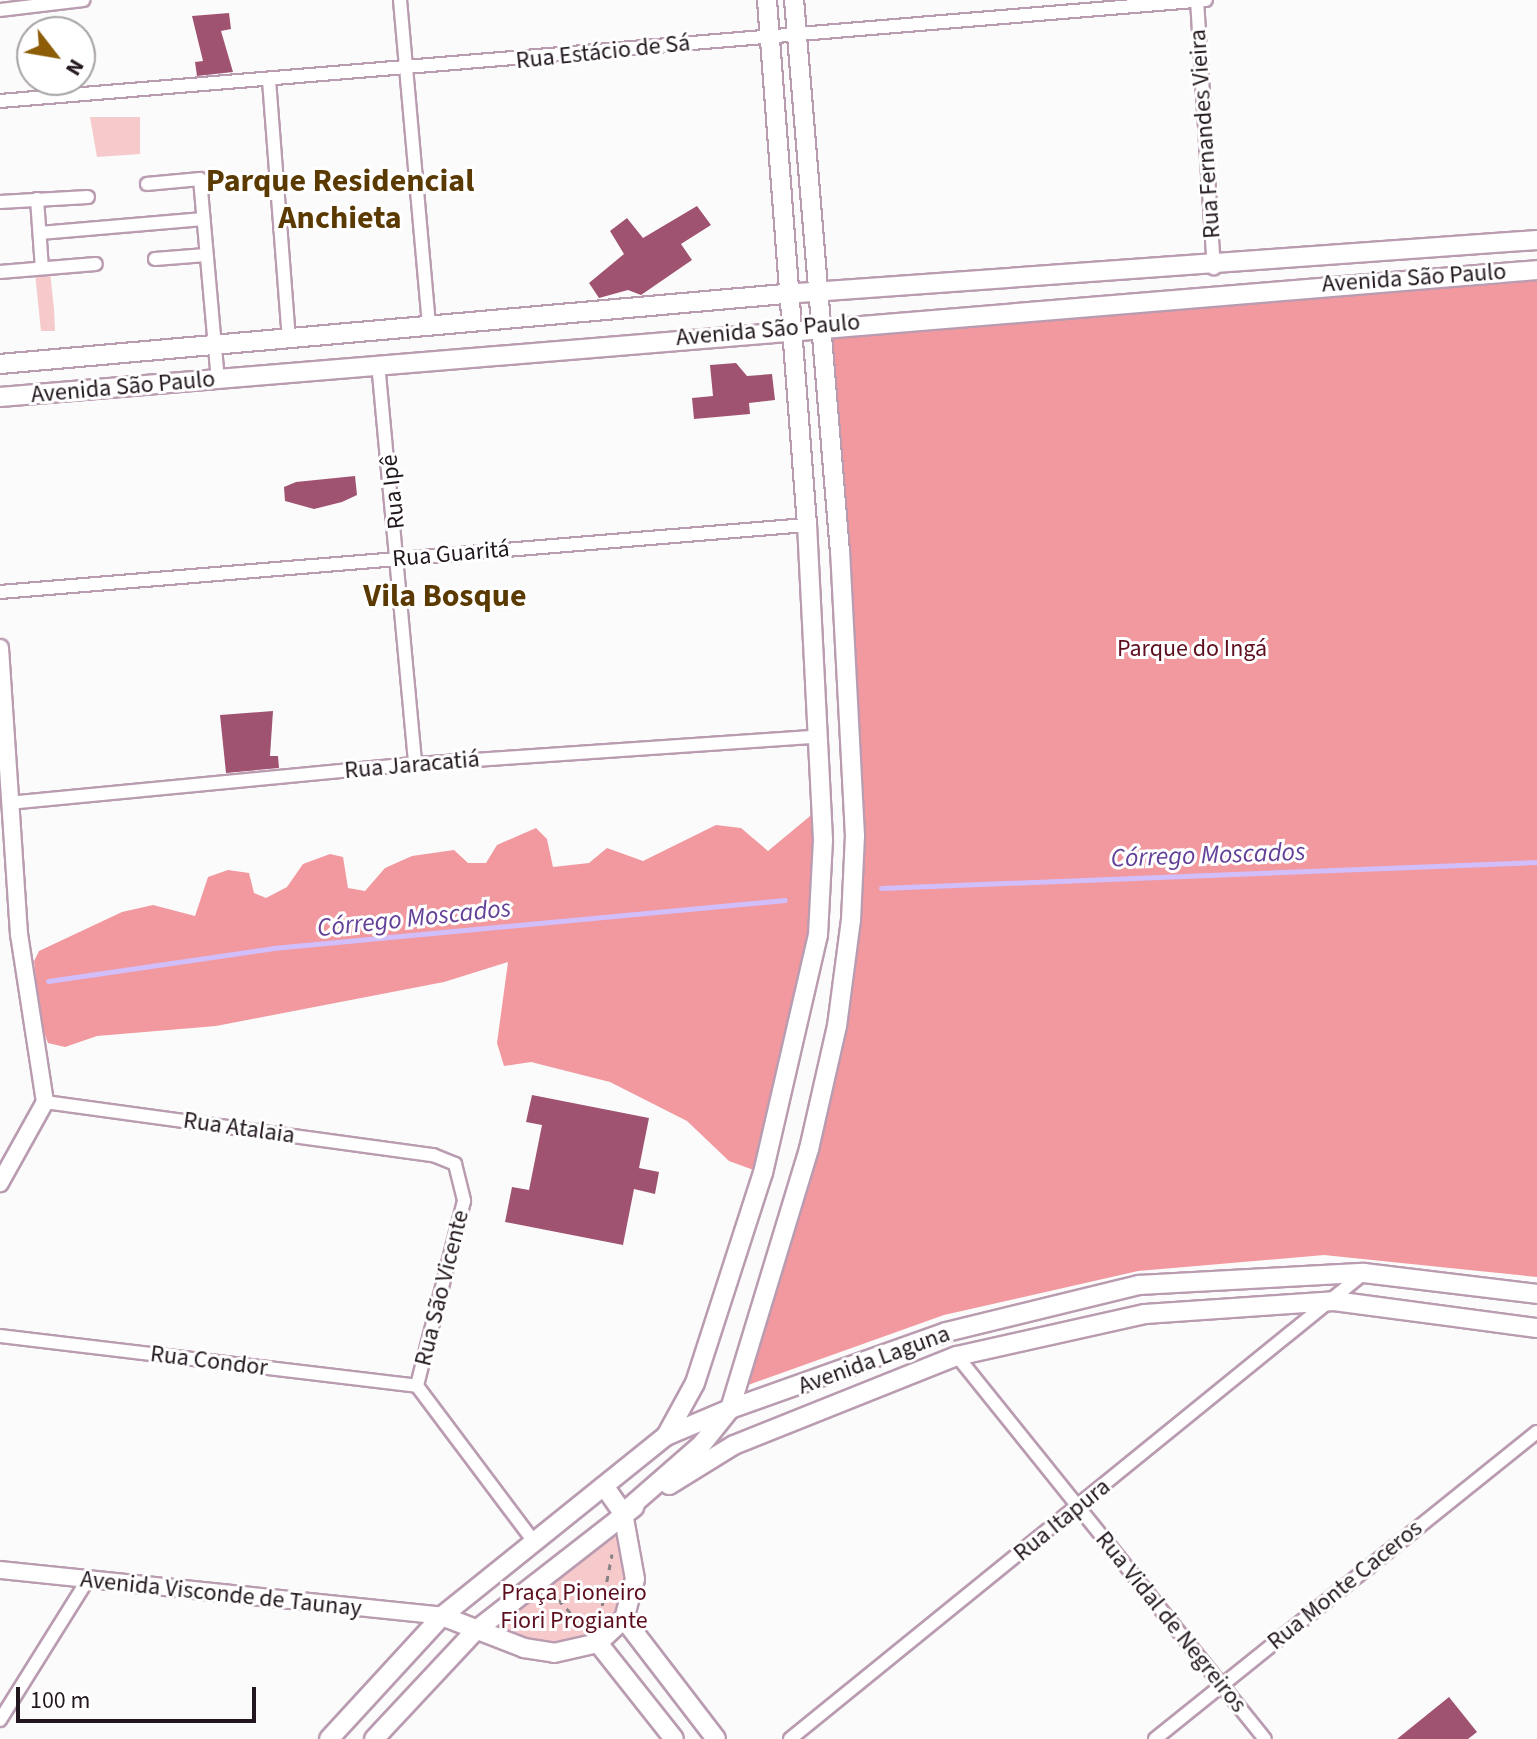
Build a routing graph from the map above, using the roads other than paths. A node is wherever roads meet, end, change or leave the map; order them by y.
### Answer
1 (83, 0) edge
2 (400, 0) edge
3 (767, 0) edge
4 (794, 0) edge
5 (1197, 0) edge
6 (1206, 0) edge
7 (14, 4) edge
8 (0, 10) edge
9 (796, 33) junction
10 (770, 36) junction
11 (407, 68) junction
12 (269, 80) junction
13 (0, 101) edge
14 (147, 184) dead end
15 (88, 197) dead end
16 (37, 199) junction
17 (0, 202) edge
18 (203, 219) junction
19 (40, 233) junction
20 (1537, 240) edge
21 (1486, 242) junction
22 (1409, 249) junction
23 (206, 255) junction
24 (155, 259) dead end
25 (96, 264) dead end
26 (42, 268) junction
27 (1214, 268) junction
28 (1537, 270) edge
29 (0, 272) edge
30 (1423, 276) junction
31 (1350, 283) junction
32 (819, 293) junction
33 (784, 294) junction
34 (820, 325) junction
35 (429, 326) junction
36 (787, 328) junction
37 (289, 339) junction
38 (216, 347) junction
39 (378, 363) junction
40 (0, 364) edge
41 (218, 379) junction
42 (0, 397) edge
43 (807, 525) junction
44 (400, 558) junction
45 (0, 592) edge
46 (0, 648) edge
47 (816, 737) junction
48 (415, 764) junction
49 (9, 803) junction
50 (45, 1102) junction
51 (433, 1155) joint
52 (0, 1183) edge
53 (1364, 1273) junction
54 (1537, 1294) edge
55 (1334, 1301) junction
56 (1537, 1328) edge
57 (0, 1336) edge
58 (957, 1356) junction
59 (417, 1386) junction
60 (730, 1409) junction
61 (1537, 1432) edge
62 (666, 1436) junction
63 (604, 1486) junction
64 (1079, 1506) junction
65 (623, 1513) junction
66 (534, 1542) junction
67 (0, 1570) edge
68 (87, 1581) junction
69 (442, 1616) junction
70 (624, 1619) junction
71 (475, 1631) junction
72 (598, 1643) junction
73 (1221, 1685) junction
74 (0, 1720) edge
75 (329, 1739) edge
76 (374, 1739) edge
77 (674, 1739) edge
78 (716, 1739) edge
79 (790, 1739) edge
80 (1155, 1739) edge
81 (1265, 1739) edge

1 - 7 street
2 - 11 street
3 - 10 main road
4 - 9 main road
5 - 6 street, Rua Estácio de Sá
5 - 9 street, Rua Estácio de Sá
5 - 27 street, Rua Fernandes Vieira
7 - 8 street
9 - 10 street, Rua Estácio de Sá
9 - 32 main road
10 - 11 street, Rua Estácio de Sá
10 - 33 main road
11 - 12 street, Rua Estácio de Sá
11 - 35 street
12 - 13 street, Rua Estácio de Sá
12 - 37 street
14 - 18 street
15 - 16 street
16 - 17 street
16 - 19 street
18 - 19 street
18 - 23 street
19 - 26 street
20 - 21 main road, Avenida São Paulo
21 - 22 main road, Avenida São Paulo
21 - 30 main road
22 - 27 main road, Avenida São Paulo
22 - 31 main road
23 - 24 street
23 - 38 street
25 - 26 street
26 - 29 street
27 - 32 main road, Avenida São Paulo
28 - 30 main road, Avenida São Paulo
30 - 31 main road, Avenida São Paulo
31 - 34 main road, Avenida São Paulo
32 - 33 main road, Avenida São Paulo
32 - 34 main road
33 - 35 main road, Avenida São Paulo
33 - 36 main road
34 - 36 main road, Avenida São Paulo
34 - 60 main road
35 - 37 main road, Avenida São Paulo
36 - 39 main road, Avenida São Paulo
36 - 43 main road
37 - 38 main road, Avenida São Paulo
38 - 40 main road, Avenida São Paulo
38 - 41 street
39 - 41 main road, Avenida São Paulo
39 - 44 street, Rua Ipê
41 - 42 main road, Avenida São Paulo
43 - 44 street, Rua Guaritá
43 - 47 main road
44 - 45 street, Rua Guaritá
44 - 48 street, Rua Ipê
46 - 49 street
47 - 48 street, Rua Jaracatiá
47 - 62 main road
48 - 49 street, Rua Jaracatiá
49 - 50 street
50 - 51 street, Rua Atalaia
50 - 52 street
51 - 59 street, Rua São Vicente
53 - 54 main road, Avenida Laguna
53 - 55 street, Rua Itapura
53 - 60 main road, Avenida Laguna
55 - 56 main road, Avenida Laguna
55 - 58 main road, Avenida Laguna
55 - 64 street, Rua Itapura
57 - 59 street, Rua Condor
58 - 64 street, Rua Vidal de Negreiros
58 - 65 main road, Avenida Laguna
59 - 66 street, Rua São Vicente
60 - 62 main road, Avenida Laguna
60 - 65 main road
61 - 73 street, Rua Monte Caceros
62 - 63 main road, Avenida Laguna
63 - 65 main road
63 - 66 main road, Avenida Laguna
64 - 73 street, Rua Vidal de Negreiros
64 - 79 street, Rua Itapura
65 - 70 main road
65 - 71 main road, Avenida Laguna
66 - 69 main road, Avenida Laguna
67 - 68 street, Avenida Visconde de Taunay
68 - 69 street, Avenida Visconde de Taunay
68 - 74 street
69 - 71 main road
69 - 75 main road, Avenida Laguna
70 - 72 main road
70 - 78 main road
71 - 72 main road
71 - 76 main road, Avenida Laguna
72 - 77 main road
73 - 80 street, Rua Monte Caceros
73 - 81 street, Rua Vidal de Negreiros

